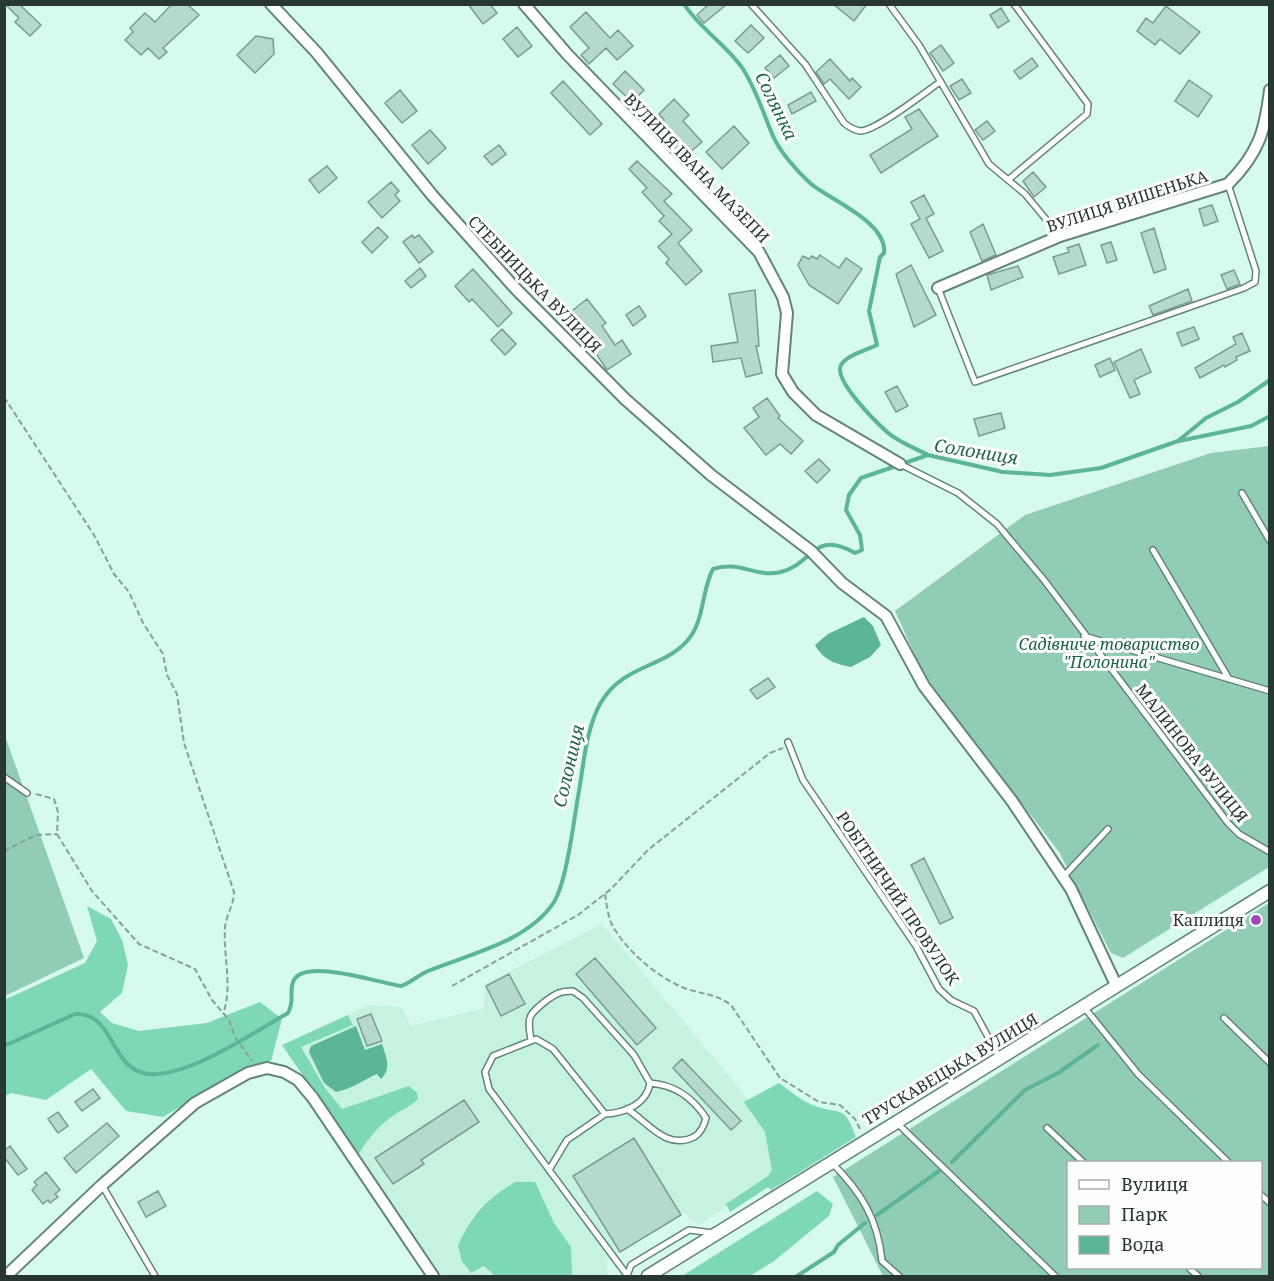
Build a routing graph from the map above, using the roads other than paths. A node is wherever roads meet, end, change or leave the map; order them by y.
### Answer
1 (271, 4) edge
2 (524, 4) edge
3 (751, 4) edge
4 (889, 4) edge
5 (1014, 4) edge
6 (940, 82) junction
7 (1269, 90) edge
8 (1008, 180) junction
9 (1228, 184) junction
10 (1060, 236) junction
11 (938, 288) joint
12 (900, 464) joint
13 (1242, 493) dead end
14 (1269, 541) edge
15 (1153, 550) dead end
16 (1084, 636) junction
17 (1229, 679) junction
18 (1269, 690) edge
19 (788, 745) road end
20 (4, 777) edge
21 (27, 793) road end
22 (1108, 829) dead end
23 (1269, 852) edge
24 (1063, 877) junction
25 (1269, 891) edge
26 (1116, 985) junction
27 (1084, 1007) junction
28 (1224, 1018) dead end
29 (531, 1040) junction
30 (999, 1057) junction
31 (1269, 1063) edge
32 (650, 1083) junction
33 (627, 1109) junction
34 (605, 1114) junction
35 (895, 1121) junction
36 (1047, 1128) dead end
37 (830, 1161) junction
38 (1082, 1161) edge
39 (1227, 1161) edge
40 (549, 1170) junction
41 (102, 1185) junction
42 (715, 1234) junction
43 (6, 1276) edge
44 (155, 1276) edge
45 (433, 1276) edge
46 (627, 1276) edge
47 (648, 1276) edge
48 (899, 1276) edge
49 (1055, 1276) edge

1 - 24 street, СТЕБНИЦЬКА ВУЛИЦЯ
2 - 12 street, ВУЛИЦЯ ІВАНА МАЗЕПИ
3 - 6 lane
4 - 6 lane
5 - 8 lane
6 - 8 lane
7 - 9 street, ВУЛИЦЯ ВИШЕНЬКА
8 - 10 lane
9 - 10 street, ВУЛИЦЯ ВИШЕНЬКА
9 - 11 lane
10 - 11 street, ВУЛИЦЯ ВИШЕНЬКА
12 - 16 lane, МАЛИНОВА ВУЛИЦЯ
13 - 14 lane
15 - 17 lane
16 - 17 lane
16 - 23 lane, МАЛИНОВА ВУЛИЦЯ
17 - 18 lane
19 - 30 lane, РОБІТНИЧИЙ ПРОВУЛОК
20 - 21 lane
22 - 24 lane
24 - 26 street, СТЕБНИЦЬКА ВУЛИЦЯ
25 - 26 street, ТРУСКАВЕЦЬКА ВУЛИЦЯ
26 - 27 street, ТРУСКАВЕЦЬКА ВУЛИЦЯ
27 - 30 street, ТРУСКАВЕЦЬКА ВУЛИЦЯ
27 - 39 lane
28 - 31 lane
29 - 32 lane
29 - 34 lane
29 - 40 lane
30 - 35 street, ТРУСКАВЕЦЬКА ВУЛИЦЯ
32 - 33 lane
32 - 33 lane
33 - 34 lane
34 - 40 lane
35 - 37 street, ТРУСКАВЕЦЬКА ВУЛИЦЯ
35 - 49 lane
36 - 38 lane
37 - 42 street, ТРУСКАВЕЦЬКА ВУЛИЦЯ
37 - 48 lane
40 - 46 lane
41 - 43 street
41 - 44 lane
41 - 45 street
42 - 46 lane
42 - 47 street, ТРУСКАВЕЦЬКА ВУЛИЦЯ

